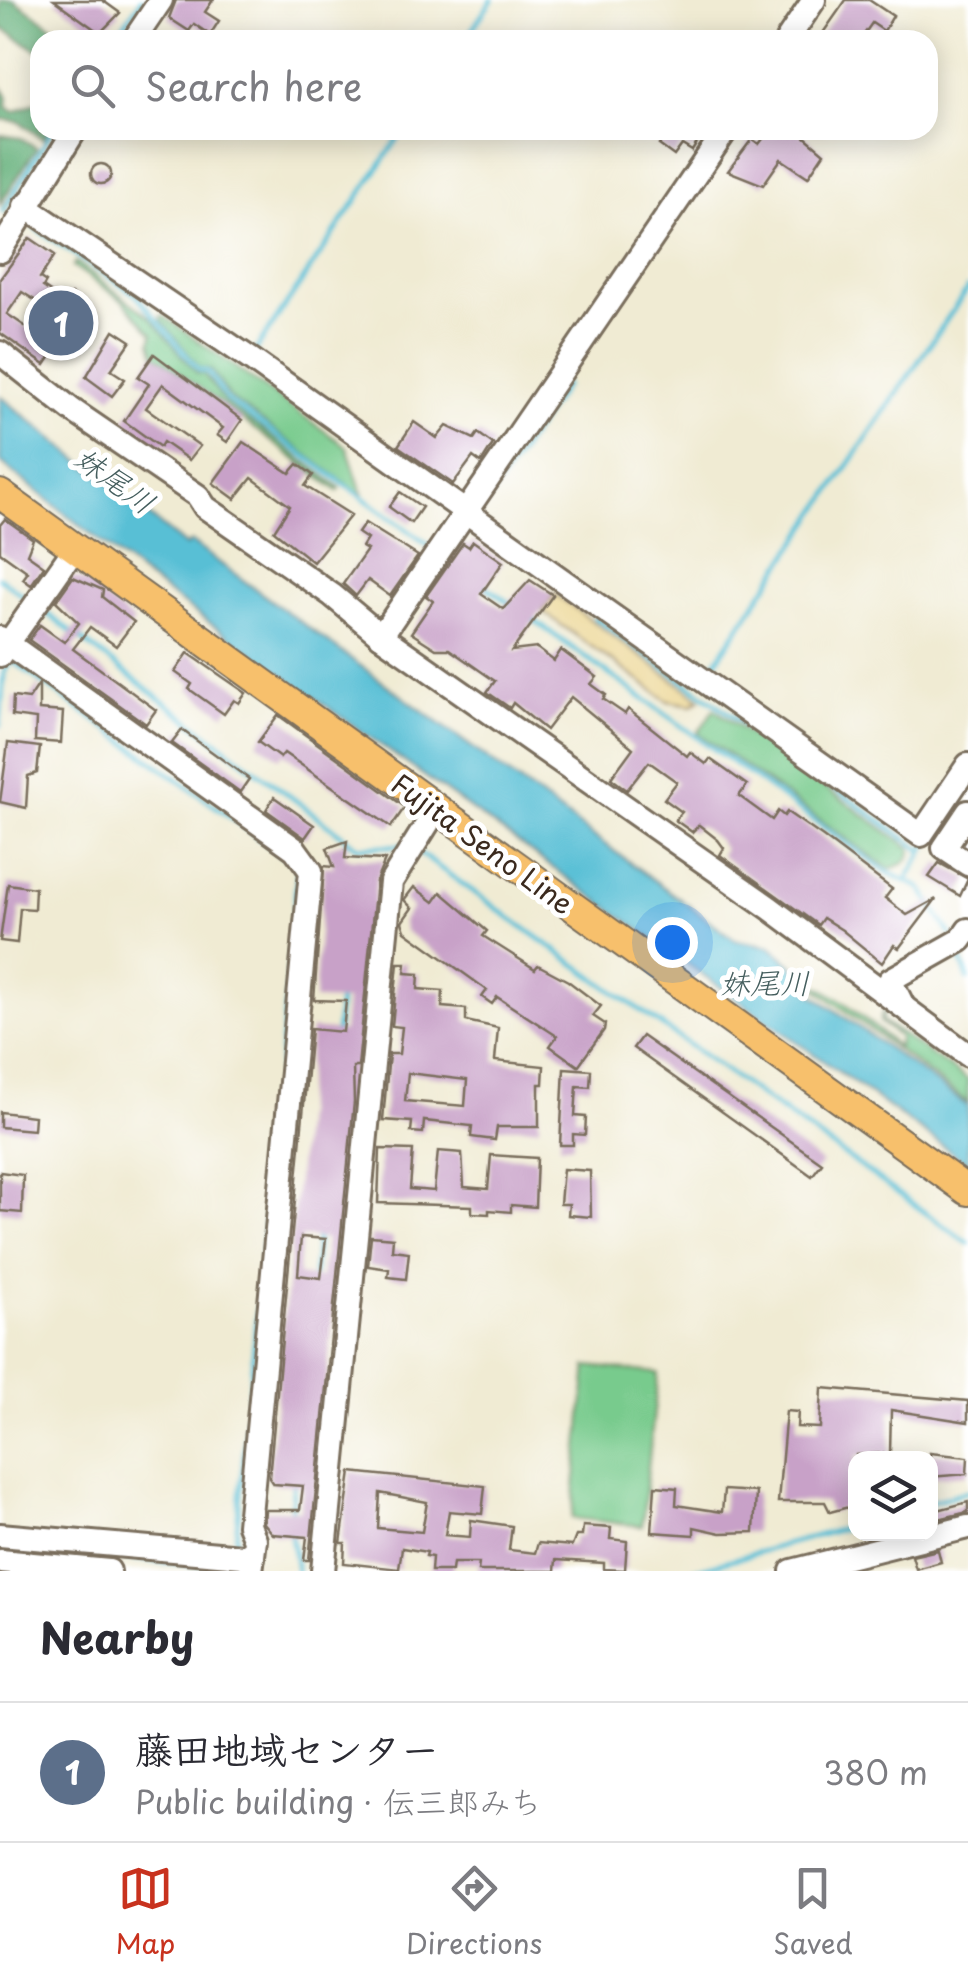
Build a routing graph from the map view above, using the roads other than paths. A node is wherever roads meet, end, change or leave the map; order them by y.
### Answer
1 (160, 0) edge
2 (814, 0) edge
3 (140, 30) edge
4 (794, 30) edge
5 (68, 140) edge
6 (719, 140) edge
7 (25, 206) junction
8 (1, 246) edge
9 (0, 353) edge
10 (0, 494) edge
11 (468, 518) junction
12 (75, 548) junction
13 (380, 636) junction
14 (3, 647) edge
15 (968, 765) edge
16 (436, 810) junction
17 (968, 812) edge
18 (932, 840) junction
19 (968, 864) edge
20 (961, 940) edge
21 (860, 977) junction
22 (890, 980) junction
23 (902, 1008) junction
24 (968, 1055) edge
25 (968, 1190) edge
26 (968, 1527) edge
27 (0, 1536) edge
28 (0, 1560) edge
29 (245, 1561) edge
30 (109, 1571) edge
31 (323, 1571) edge
32 (792, 1571) edge

1 - 3 street
2 - 4 street
5 - 7 street
6 - 11 street
7 - 8 street
7 - 11 street
9 - 13 street
10 - 12 main road, Fujita Seno Line
11 - 13 street
11 - 18 street
12 - 14 street
12 - 16 main road, Fujita Seno Line
13 - 21 street
14 - 29 street
15 - 18 street
16 - 25 main road, Fujita Seno Line
16 - 31 street
17 - 18 street
18 - 19 street
20 - 22 street
21 - 22 street
21 - 23 street
22 - 23 street
23 - 24 street
26 - 32 street
27 - 29 street
28 - 30 street

